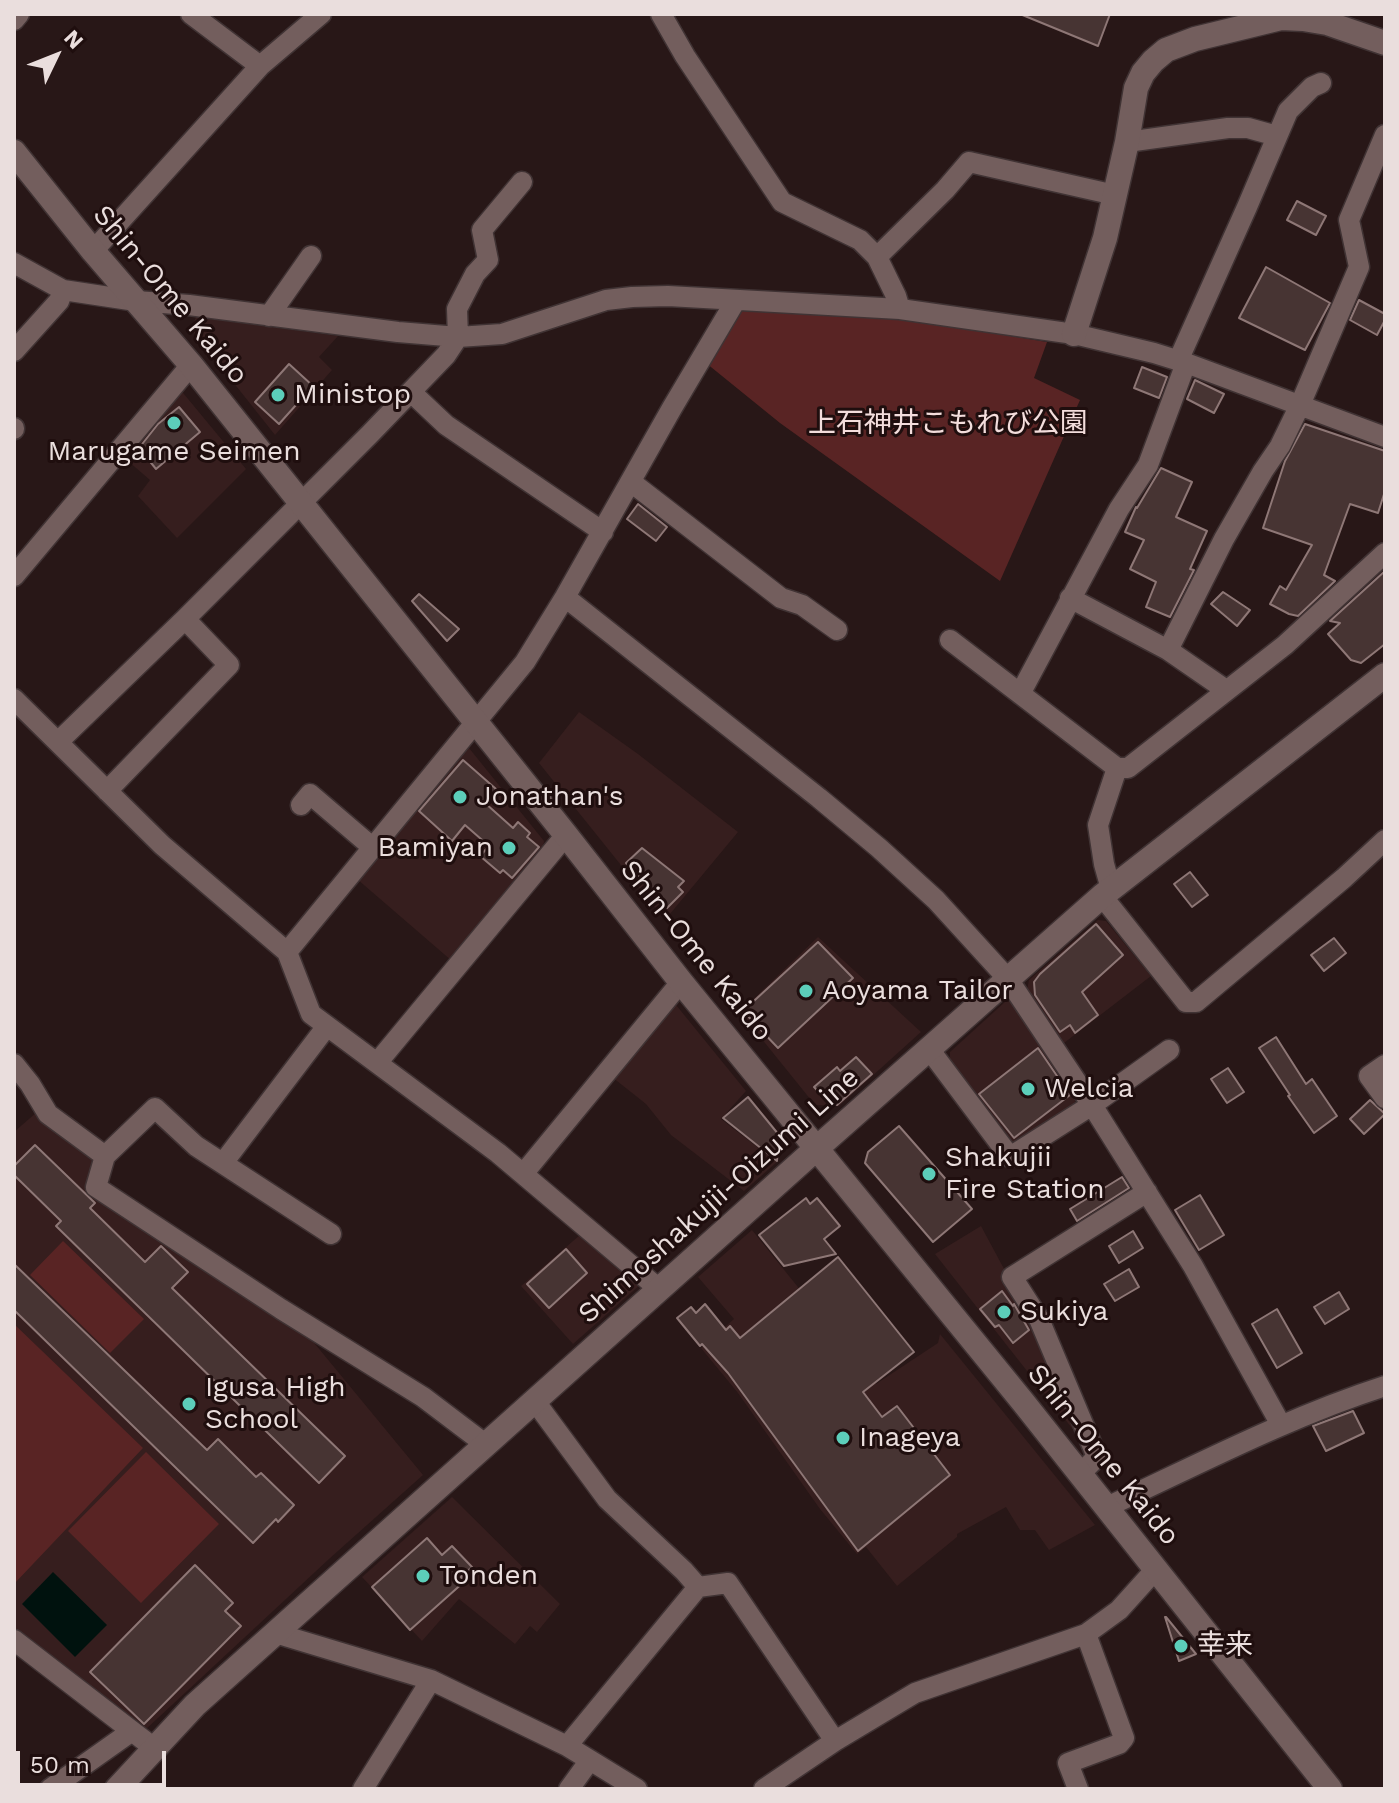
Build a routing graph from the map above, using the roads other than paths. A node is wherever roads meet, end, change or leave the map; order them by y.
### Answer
1 (19, 14) edge
2 (191, 14) edge
3 (321, 14) edge
4 (661, 14) edge
5 (14, 20) edge
6 (1385, 43) edge
7 (260, 66) junction
8 (1321, 83) dead end
9 (1385, 135) edge
10 (1277, 136) junction
11 (1127, 142) junction
12 (14, 152) edge
13 (522, 182) dead end
14 (1115, 195) junction
15 (93, 251) junction
16 (311, 256) dead end
17 (877, 257) junction
18 (14, 263) edge
19 (63, 290) junction
20 (736, 300) junction
21 (136, 301) junction
22 (900, 309) junction
23 (269, 316) junction
24 (1074, 334) junction
25 (458, 337) junction
26 (14, 351) edge
27 (1182, 362) junction
28 (191, 365) junction
29 (411, 392) junction
30 (1300, 405) junction
31 (1385, 437) edge
32 (631, 482) junction
33 (300, 502) junction
34 (603, 532) junction
35 (1385, 553) edge
36 (14, 576) edge
37 (565, 597) junction
38 (1070, 598) junction
39 (185, 619) junction
40 (837, 630) dead end
41 (950, 640) dead end
42 (1168, 650) junction
43 (1385, 675) edge
44 (1226, 690) junction
45 (1020, 694) junction
46 (14, 699) edge
47 (476, 723) junction
48 (59, 741) junction
49 (1117, 768) junction
50 (107, 791) junction
51 (301, 805) dead end
52 (566, 835) junction
53 (1385, 840) edge
54 (372, 847) junction
55 (1106, 893) junction
56 (287, 952) junction
57 (1008, 979) junction
58 (681, 982) junction
59 (327, 1026) junction
60 (929, 1049) junction
61 (1169, 1050) dead end
62 (377, 1063) junction
63 (14, 1064) edge
64 (1385, 1065) edge
65 (1385, 1098) edge
66 (1092, 1105) junction
67 (817, 1148) junction
68 (105, 1156) junction
69 (223, 1163) junction
70 (523, 1174) junction
71 (1147, 1192) junction
72 (331, 1234) dead end
73 (659, 1289) junction
74 (1385, 1386) edge
75 (534, 1400) junction
76 (1281, 1425) junction
77 (485, 1444) junction
78 (1080, 1474) junction
79 (1107, 1507) junction
80 (1156, 1569) junction
81 (698, 1587) junction
82 (275, 1633) junction
83 (1086, 1634) junction
84 (14, 1640) edge
85 (431, 1680) junction
86 (132, 1731) junction
87 (835, 1741) junction
88 (567, 1746) junction
89 (154, 1748) junction
90 (590, 1760) junction
91 (50, 1789) edge
92 (117, 1789) edge
93 (363, 1789) edge
94 (569, 1789) edge
95 (637, 1789) edge
96 (764, 1789) edge
97 (1078, 1789) edge
98 (1330, 1789) edge

1 - 5 street
2 - 7 street
3 - 7 street
4 - 17 street
6 - 11 main road
7 - 15 street
8 - 10 street
9 - 30 street
10 - 11 street
10 - 27 street
11 - 14 main road
12 - 15 main road, Shin-Ome Kaido
13 - 25 street
14 - 17 street
14 - 24 main road
15 - 21 main road, Shin-Ome Kaido
16 - 23 street
17 - 22 street
18 - 19 street
19 - 21 street
19 - 26 street
20 - 22 street
20 - 25 street
20 - 32 street
21 - 23 street
21 - 28 main road, Shin-Ome Kaido
22 - 24 street
23 - 25 street
24 - 27 street
25 - 29 street
27 - 30 street
27 - 38 street
28 - 33 main road, Shin-Ome Kaido
28 - 36 street
29 - 33 street
29 - 34 street
30 - 31 street
30 - 42 street
32 - 34 street
32 - 40 street
33 - 39 street
33 - 47 main road, Shin-Ome Kaido
34 - 37 street
35 - 44 street
37 - 47 street
37 - 57 street
38 - 42 street
38 - 45 street
39 - 48 street
39 - 50 street
41 - 45 street
42 - 44 street
43 - 55 main road, Shimoshakujii-Oizumi Line
44 - 49 street
45 - 49 street
46 - 48 street
47 - 52 main road, Shin-Ome Kaido
47 - 54 street
48 - 50 street
49 - 55 street
50 - 56 street
51 - 54 street
52 - 58 main road, Shin-Ome Kaido
52 - 62 street
53 - 55 street
54 - 56 street
55 - 57 main road, Shimoshakujii-Oizumi Line
56 - 59 street
57 - 60 main road, Shimoshakujii-Oizumi Line
57 - 66 street
58 - 67 main road, Shin-Ome Kaido
58 - 70 street
59 - 62 street
59 - 69 street
60 - 66 street
60 - 67 main road, Shimoshakujii-Oizumi Line
61 - 66 street
62 - 70 street
63 - 68 street
64 - 65 street
66 - 71 street
67 - 73 main road, Shimoshakujii-Oizumi Line
67 - 78 main road, Shin-Ome Kaido
68 - 69 street
68 - 77 street
69 - 72 street
70 - 73 street
71 - 76 street
71 - 78 street
73 - 75 main road, Shimoshakujii-Oizumi Line
74 - 76 street
75 - 77 main road, Shimoshakujii-Oizumi Line
75 - 81 street
76 - 79 street
77 - 82 main road, Shimoshakujii-Oizumi Line
78 - 79 main road, Shin-Ome Kaido
79 - 80 main road, Shin-Ome Kaido
80 - 83 street
80 - 98 main road, Shin-Ome Kaido
81 - 87 street
81 - 88 street
82 - 85 street
82 - 89 main road, Shimoshakujii-Oizumi Line
83 - 87 street
83 - 97 street
84 - 86 street
85 - 88 street
85 - 93 street
86 - 89 street
86 - 91 street
87 - 96 street
88 - 90 street
89 - 92 main road, Shimoshakujii-Oizumi Line
90 - 94 street
90 - 95 street

